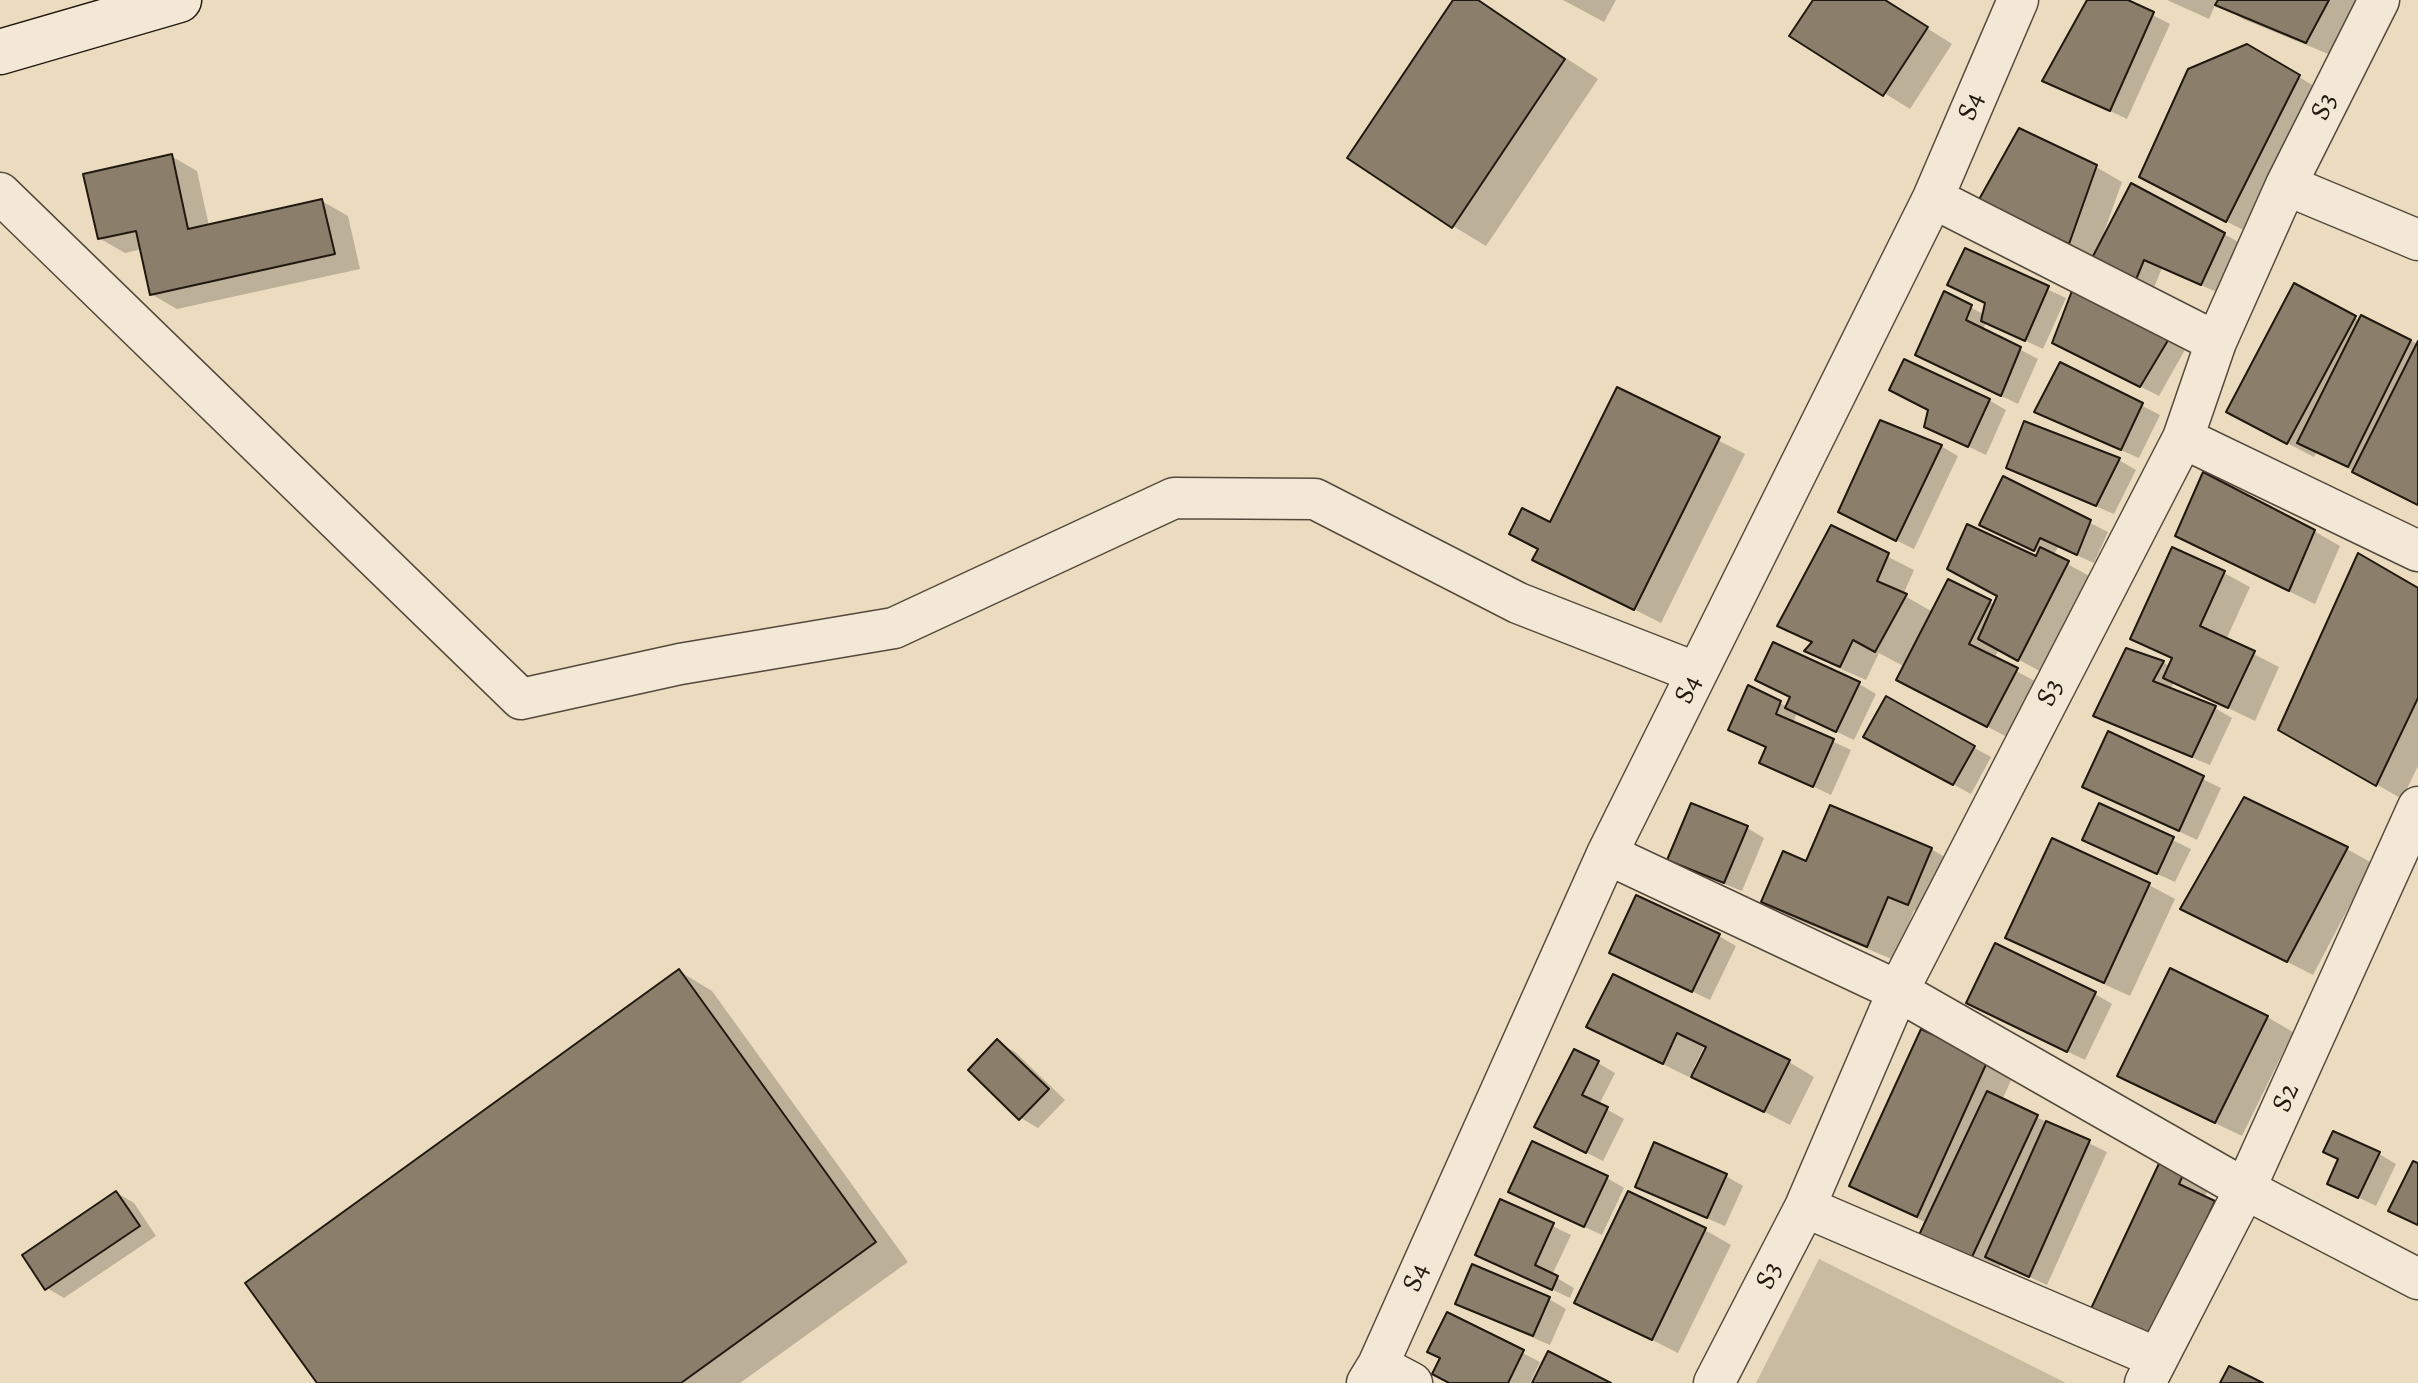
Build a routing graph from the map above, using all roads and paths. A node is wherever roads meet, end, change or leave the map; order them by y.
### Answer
1 (179, 0) edge
2 (2018, 0) edge
3 (2379, 0) edge
4 (0, 52) edge
5 (2286, 185) junction
6 (0, 193) edge
7 (1933, 198) junction
8 (2418, 240) edge
9 (2216, 342) junction
10 (2183, 438) junction
11 (2418, 551) edge
12 (1697, 673) junction
13 (2418, 807) edge
14 (1607, 854) junction
15 (1898, 991) junction
16 (2245, 1189) junction
17 (1805, 1207) junction
18 (2418, 1279) edge
19 (2151, 1371) edge
20 (1386, 1377) edge
21 (1714, 1383) edge

1 - 4 main road
2 - 7 street, S4
3 - 5 street, S3
5 - 8 street
5 - 9 street, S3
6 - 12 street
7 - 9 street
7 - 12 street, S4
9 - 10 street, S3
10 - 11 street
10 - 15 street, S3
12 - 14 street, S4
13 - 16 street, S2
14 - 15 street
14 - 20 street, S4
15 - 16 street
15 - 17 street, S3
16 - 18 street
16 - 19 street, S2
17 - 19 street
17 - 21 street, S3

